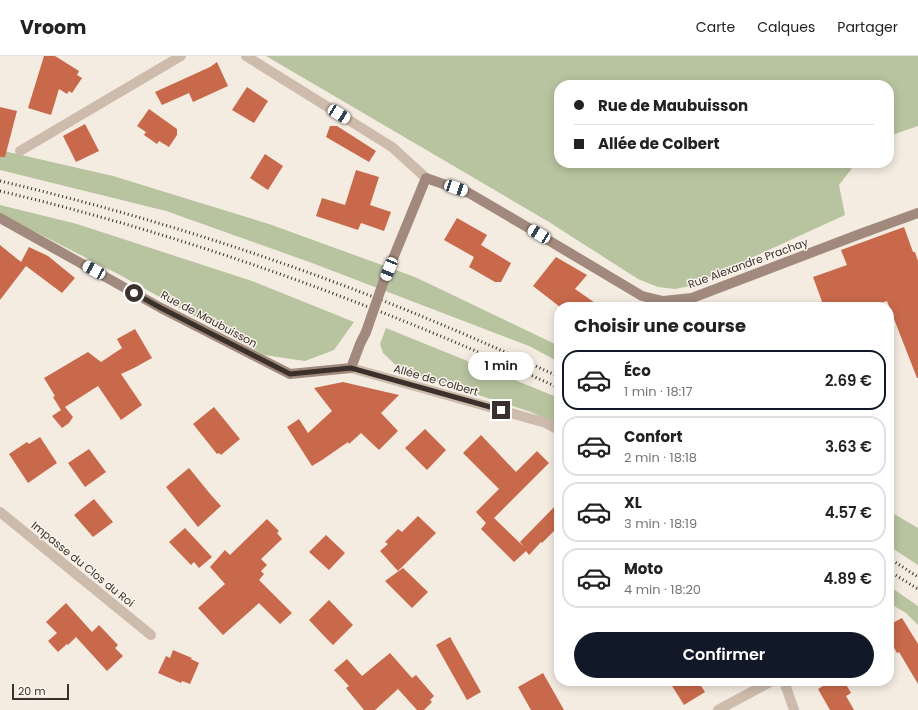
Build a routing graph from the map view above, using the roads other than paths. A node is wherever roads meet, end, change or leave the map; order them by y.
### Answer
1 (181, 56) edge
2 (246, 56) edge
3 (20, 151) dead end
4 (426, 178) junction
5 (918, 213) edge
6 (0, 218) edge
7 (658, 302) edge
8 (673, 302) edge
9 (351, 368) junction
10 (554, 427) edge
11 (0, 512) edge
12 (151, 636) dead end
13 (763, 686) edge
14 (786, 686) edge
15 (718, 710) edge
16 (794, 710) edge

1 - 3 street
2 - 4 street
4 - 7 street, Rue Alexandre Prachay
4 - 9 street, bridge
5 - 8 street, Rue Alexandre Prachay
6 - 9 street, Rue de Maubuisson
9 - 10 street, Allée de Colbert
11 - 12 street, Impasse du Clos du Roi
13 - 15 street
14 - 16 street

